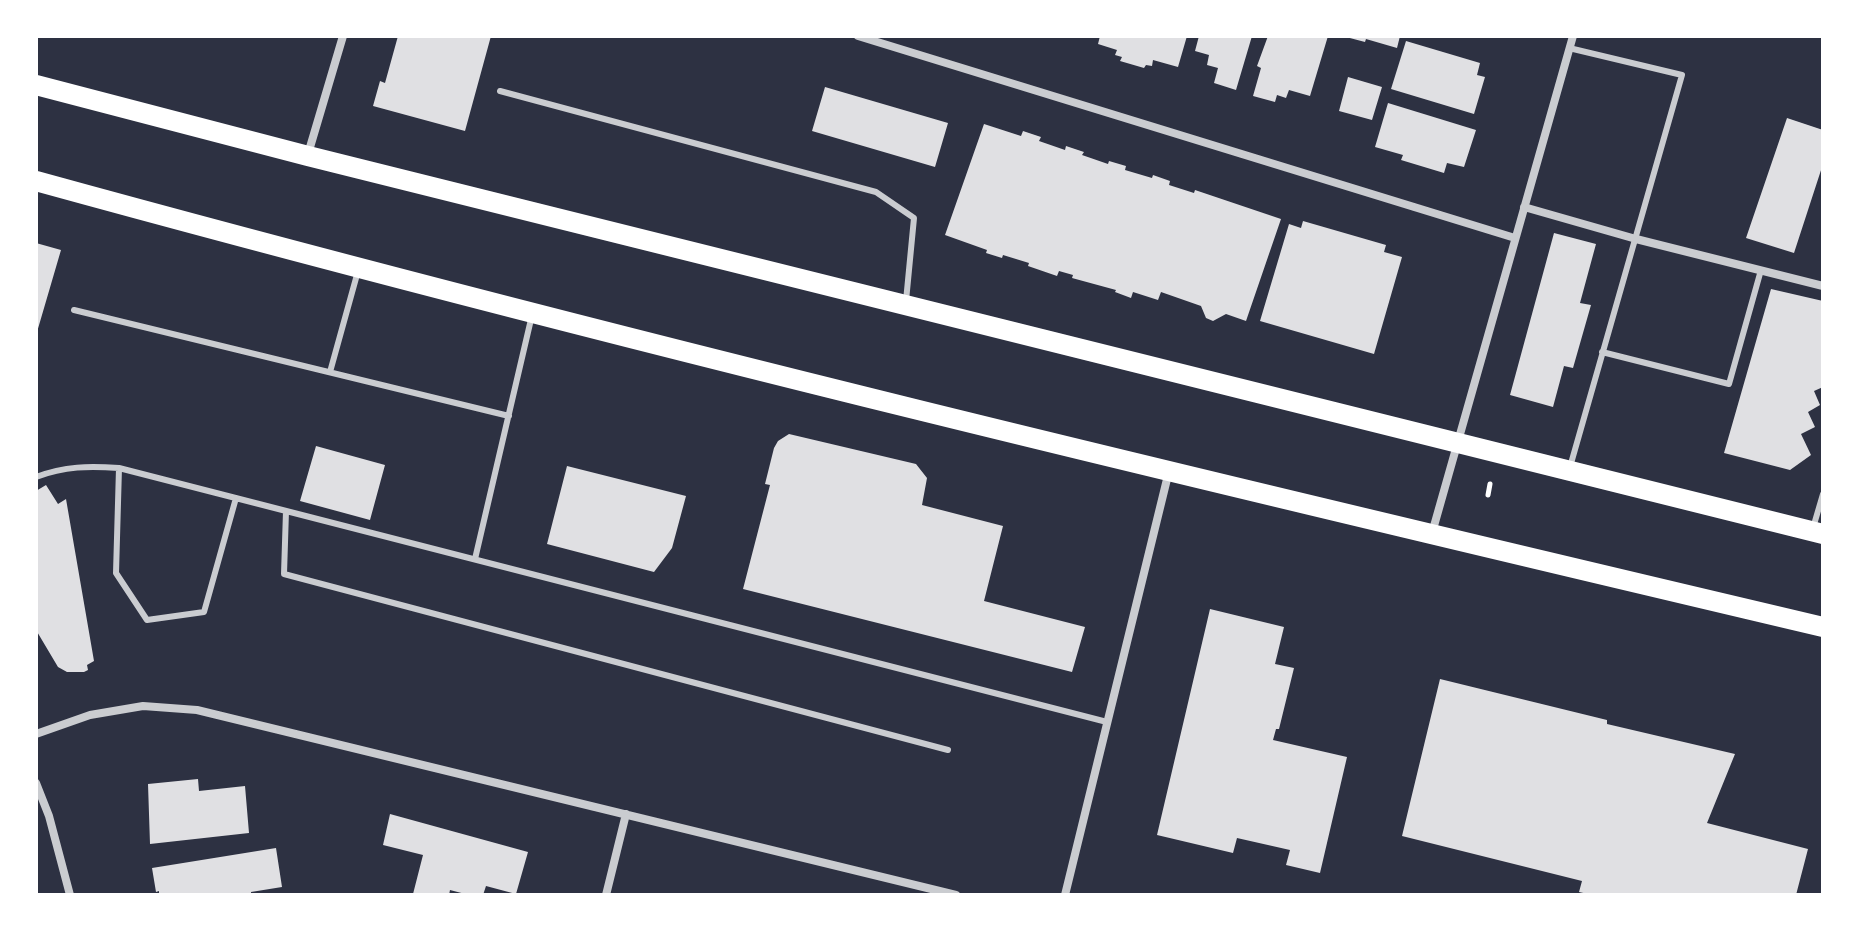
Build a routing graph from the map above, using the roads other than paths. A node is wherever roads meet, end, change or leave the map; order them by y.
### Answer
1 (343, 36) edge
2 (858, 36) edge
3 (1573, 36) edge
4 (1569, 48) junction
5 (36, 85) edge
6 (500, 91) dead end
7 (308, 156) junction
8 (36, 181) edge
9 (1524, 207) junction
10 (1515, 238) junction
11 (1636, 239) junction
12 (359, 268) junction
13 (1761, 270) junction
14 (1823, 286) edge
15 (906, 305) junction
16 (74, 310) dead end
17 (533, 312) junction
18 (1602, 352) junction
19 (330, 372) junction
20 (509, 416) junction
21 (1458, 443) junction
22 (119, 468) junction
23 (1169, 470) junction
24 (1569, 471) junction
25 (36, 477) edge
26 (1823, 494) edge
27 (236, 498) junction
28 (286, 511) junction
29 (1818, 533) edge
30 (1431, 534) junction
31 (475, 559) junction
32 (1823, 627) edge
33 (1107, 722) junction
34 (36, 734) edge
35 (948, 750) dead end
36 (36, 783) edge
37 (626, 814) junction
38 (70, 895) edge
39 (606, 895) edge
40 (956, 895) edge
41 (1065, 895) edge

1 - 7 street
2 - 10 street
3 - 4 street
4 - 9 street
4 - 11 lane
5 - 7 main road
6 - 15 lane
7 - 15 main road
8 - 12 main road
9 - 10 street
9 - 11 street
10 - 21 street
11 - 13 street
11 - 18 lane
12 - 17 main road
12 - 19 lane
13 - 14 street
13 - 18 lane
15 - 21 main road
16 - 19 lane
17 - 20 lane
17 - 23 main road
18 - 24 lane
19 - 20 lane
20 - 31 lane
21 - 24 main road
21 - 30 street
22 - 25 lane
22 - 27 lane
22 - 27 lane
23 - 30 main road
23 - 33 street
24 - 29 main road
26 - 29 lane
27 - 28 lane
28 - 31 lane
28 - 35 lane
30 - 32 main road
31 - 33 lane
33 - 41 street
34 - 37 street
36 - 38 street
37 - 39 street
37 - 40 street

